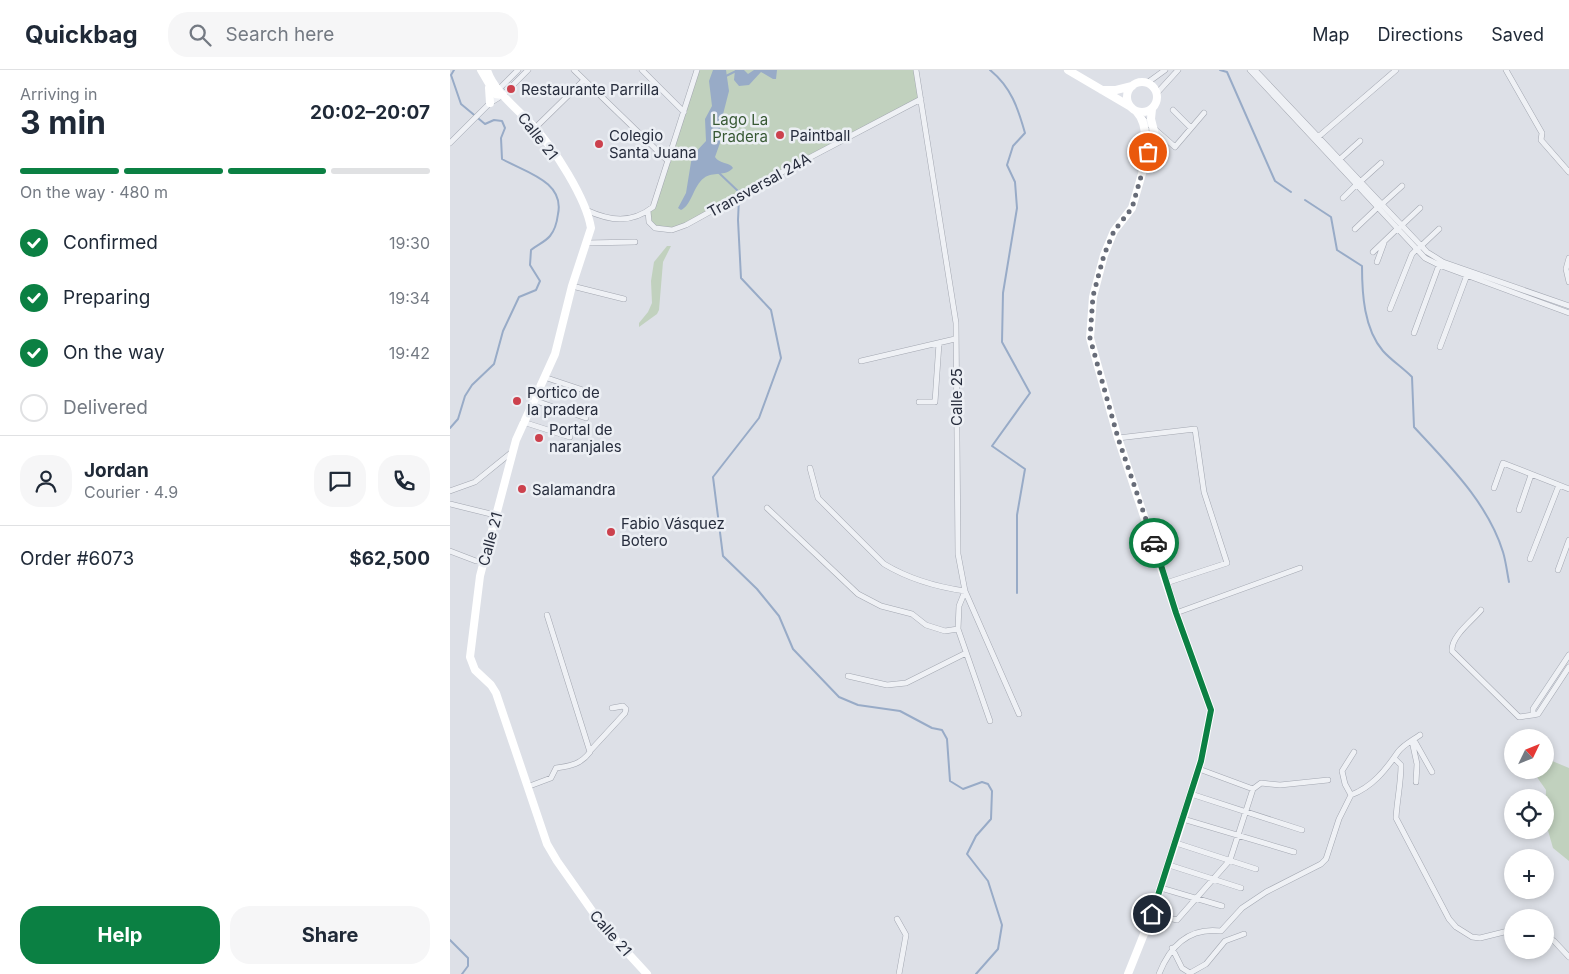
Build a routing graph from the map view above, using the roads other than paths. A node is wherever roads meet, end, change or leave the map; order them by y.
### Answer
1 (481, 70) edge
2 (487, 70) edge
3 (518, 70) edge
4 (528, 70) edge
5 (574, 70) edge
6 (642, 70) edge
7 (697, 70) edge
8 (916, 70) edge
9 (1068, 70) edge
10 (1165, 70) edge
11 (1178, 70) edge
12 (1250, 70) edge
13 (1256, 70) edge
14 (1396, 70) edge
15 (1506, 70) edge
16 (584, 80) junction
17 (1147, 83) junction
18 (1132, 86) junction
19 (1100, 89) junction
20 (1157, 93) junction
21 (495, 98) junction
22 (921, 99) junction
23 (1133, 108) junction
24 (1152, 109) junction
25 (1173, 110) dead end
26 (684, 112) junction
27 (1204, 113) dead end
28 (1142, 117) junction
29 (1152, 126) junction
30 (535, 128) junction
31 (1192, 128) junction
32 (1316, 139) junction
33 (1360, 141) dead end
34 (450, 143) edge
35 (1148, 152) junction
36 (1340, 160) junction
37 (668, 161) junction
38 (1381, 163) dead end
39 (1569, 172) edge
40 (1358, 184) junction
41 (1402, 186) dead end
42 (1343, 198) dead end
43 (1379, 206) junction
44 (1420, 208) dead end
45 (586, 210) junction
46 (648, 212) junction
47 (1399, 228) junction
48 (1355, 229) dead end
49 (1439, 229) dead end
50 (1385, 240) junction
51 (635, 242) dead end
52 (587, 243) junction
53 (1418, 248) junction
54 (1372, 252) dead end
55 (1569, 258) edge
56 (1377, 262) dead end
57 (1439, 265) junction
58 (1467, 275) junction
59 (1569, 282) edge
60 (572, 286) junction
61 (624, 299) dead end
62 (1569, 306) edge
63 (1390, 308) dead end
64 (1569, 313) edge
65 (1414, 333) dead end
66 (956, 339) junction
67 (939, 343) junction
68 (1440, 347) dead end
69 (861, 361) dead end
70 (543, 376) junction
71 (595, 394) dead end
72 (532, 400) junction
73 (919, 402) dead end
74 (586, 418) dead end
75 (523, 422) junction
76 (570, 437) dead end
77 (1118, 438) junction
78 (513, 452) junction
79 (810, 468) dead end
80 (1531, 474) junction
81 (1559, 485) junction
82 (1494, 488) dead end
83 (1569, 489) edge
84 (450, 491) edge
85 (450, 504) edge
86 (767, 508) dead end
87 (1519, 510) dead end
88 (495, 515) junction
89 (1569, 540) edge
90 (450, 551) edge
91 (1530, 559) dead end
92 (476, 561) dead end
93 (1300, 568) dead end
94 (1558, 570) dead end
95 (1166, 583) junction
96 (965, 591) junction
97 (1482, 610) dead end
98 (1176, 613) junction
99 (547, 615) dead end
100 (958, 630) junction
101 (966, 653) junction
102 (1569, 655) edge
103 (1569, 667) edge
104 (848, 676) dead end
105 (612, 708) dead end
106 (1019, 714) dead end
107 (1533, 715) junction
108 (990, 721) dead end
109 (1420, 735) dead end
110 (1413, 740) junction
111 (590, 752) junction
112 (1354, 752) dead end
113 (1395, 759) junction
114 (1199, 769) junction
115 (1432, 772) dead end
116 (1328, 780) dead end
117 (1416, 782) dead end
118 (527, 788) junction
119 (1253, 789) junction
120 (1191, 794) junction
121 (1351, 795) junction
122 (1245, 813) junction
123 (1183, 819) junction
124 (1302, 830) dead end
125 (1238, 836) junction
126 (1176, 843) junction
127 (1294, 852) dead end
128 (1230, 860) junction
129 (1169, 864) junction
130 (1256, 869) dead end
131 (1214, 879) junction
132 (1161, 888) junction
133 (1241, 888) dead end
134 (1197, 899) junction
135 (1222, 906) dead end
136 (1152, 914) junction
137 (897, 919) dead end
138 (1221, 931) junction
139 (1504, 932) edge
140 (1244, 934) dead end
141 (1225, 941) junction
142 (1554, 941) edge
143 (1172, 948) junction
144 (1569, 957) edge
145 (647, 974) edge
146 (899, 974) edge
147 (1128, 974) edge
148 (1158, 974) edge

1 - 21 street
2 - 21 street
3 - 21 street
4 - 21 street
5 - 16 street
6 - 26 street
7 - 26 street
8 - 22 street, Calle 25
9 - 19 street
10 - 17 street
11 - 20 street
12 - 32 street
13 - 32 street
14 - 32 street
15 - 39 street
16 - 30 street
16 - 37 street
17 - 18 street
17 - 20 street
18 - 19 street
18 - 23 street
19 - 23 street
20 - 24 street
21 - 30 street, Calle 21
21 - 34 street
22 - 46 street, Transversal 24A
22 - 66 street, Calle 25
23 - 24 street
23 - 28 street
24 - 29 street
25 - 31 street
26 - 37 street
27 - 31 street
28 - 29 street
28 - 35 street
29 - 31 street
29 - 35 street
30 - 45 street, Calle 21
32 - 36 street
32 - 40 street
33 - 36 street
35 - 77 street
36 - 40 street
37 - 46 street
38 - 40 street
40 - 42 street
40 - 43 street
41 - 43 street
43 - 47 street
43 - 48 street
44 - 47 street
45 - 46 street
45 - 52 street, Calle 21
47 - 50 street
47 - 53 street
49 - 53 street
50 - 54 street
50 - 56 street
51 - 52 street
52 - 60 street, Calle 21
53 - 57 street
53 - 62 street
53 - 63 street
55 - 59 street
57 - 58 street
57 - 65 street
58 - 64 street
58 - 68 street
60 - 61 street
60 - 70 street, Calle 21
66 - 67 street
66 - 96 street, Calle 25
67 - 69 street
67 - 73 street
70 - 71 street
70 - 72 street, Calle 21
72 - 74 street
72 - 75 street, Calle 21
75 - 76 street
75 - 78 street, Calle 21
77 - 95 street
77 - 95 street
78 - 84 street
78 - 88 street, Calle 21
79 - 96 street
80 - 81 street
80 - 82 street
80 - 87 street
81 - 83 street
81 - 91 street
85 - 88 street
86 - 100 street
88 - 118 street, Calle 21
89 - 94 street
90 - 92 street
93 - 98 street
95 - 98 street
96 - 100 street
96 - 106 street, Calle 25
97 - 107 street
98 - 114 street
99 - 111 street
100 - 101 street
101 - 104 street
101 - 108 street
102 - 107 street
103 - 107 street
105 - 111 street
109 - 110 street
110 - 113 street
110 - 115 street
110 - 117 street
111 - 118 street
112 - 121 street
113 - 121 street
113 - 139 street
114 - 119 street
114 - 120 street
116 - 119 street
118 - 145 street, Calle 21
119 - 122 street
120 - 122 street
120 - 123 street
121 - 138 street
122 - 124 street
122 - 125 street
123 - 125 street
123 - 126 street
125 - 127 street
125 - 128 street
126 - 128 street
126 - 129 street
128 - 130 street
128 - 131 street
129 - 131 street
129 - 132 street
131 - 133 street
131 - 134 street
132 - 134 street
132 - 136 street
134 - 135 street
134 - 136 street
136 - 147 street
137 - 146 street
138 - 141 street
138 - 143 street
140 - 141 street
141 - 143 street
142 - 144 street
143 - 148 street

